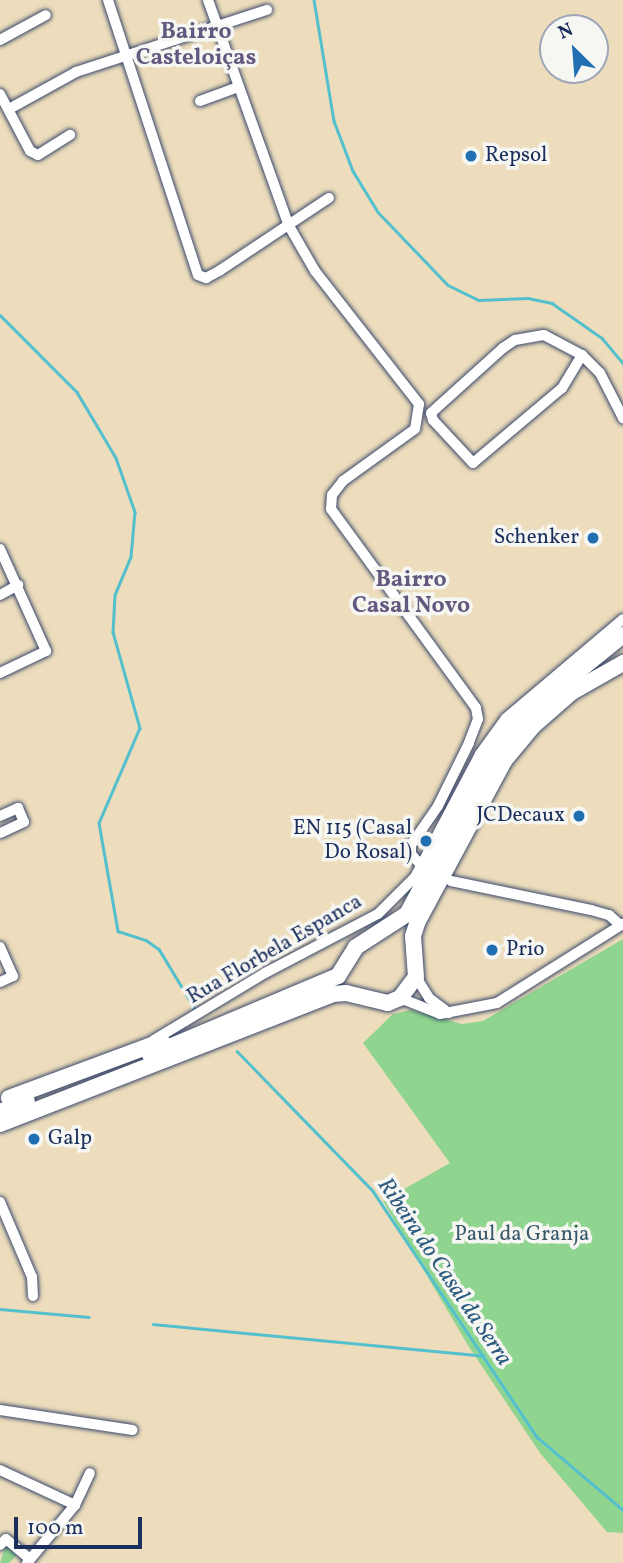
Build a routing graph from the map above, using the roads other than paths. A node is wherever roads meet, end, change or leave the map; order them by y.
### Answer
1 (108, 0) edge
2 (208, 0) edge
3 (267, 10) dead end
4 (46, 15) dead end
5 (217, 26) junction
6 (0, 40) edge
7 (126, 57) junction
8 (238, 87) junction
9 (0, 94) edge
10 (200, 100) dead end
11 (9, 109) junction
12 (70, 135) dead end
13 (329, 198) dead end
14 (289, 226) junction
15 (582, 355) junction
16 (623, 418) edge
17 (0, 549) edge
18 (19, 585) junction
19 (0, 595) edge
20 (623, 619) edge
21 (623, 635) edge
22 (623, 645) edge
23 (623, 663) edge
24 (0, 673) edge
25 (543, 697) junction
26 (0, 816) edge
27 (0, 833) edge
28 (420, 864) junction
29 (451, 881) dead end
30 (622, 924) edge
31 (379, 934) junction
32 (0, 947) edge
33 (413, 951) junction
34 (350, 959) junction
35 (416, 977) junction
36 (0, 982) edge
37 (362, 996) junction
38 (400, 998) junction
39 (293, 1009) junction
40 (450, 1013) junction
41 (211, 1027) junction
42 (144, 1046) junction
43 (0, 1101) edge
44 (0, 1112) edge
45 (0, 1124) edge
46 (0, 1133) edge
47 (0, 1202) edge
48 (33, 1296) dead end
49 (0, 1410) edge
50 (132, 1430) dead end
51 (0, 1470) edge
52 (90, 1473) dead end
53 (75, 1506) junction
54 (0, 1545) edge
55 (28, 1561) edge

1 - 7 street
2 - 5 street
3 - 5 street
4 - 6 street
5 - 7 street
5 - 8 street
7 - 11 street
7 - 14 street
8 - 10 street
8 - 14 street
9 - 11 street
11 - 12 street
13 - 14 street
14 - 28 street
15 - 15 street
15 - 16 street
17 - 18 street
18 - 19 street
18 - 24 street
20 - 28 street, Rua Florbela Espanca
21 - 25 highway
22 - 25 highway
23 - 33 highway
25 - 31 highway
26 - 27 street
28 - 42 street, Rua Florbela Espanca
29 - 30 street
30 - 40 street
31 - 33 highway
31 - 34 highway
32 - 36 street
33 - 35 highway
34 - 37 highway
34 - 41 highway
35 - 38 highway
35 - 40 street
37 - 38 highway
37 - 39 highway
38 - 40 street
39 - 45 highway
39 - 46 highway
41 - 42 highway
41 - 44 highway
42 - 43 highway
47 - 48 street
49 - 50 street
51 - 53 street
52 - 53 street
53 - 55 street
54 - 55 street

